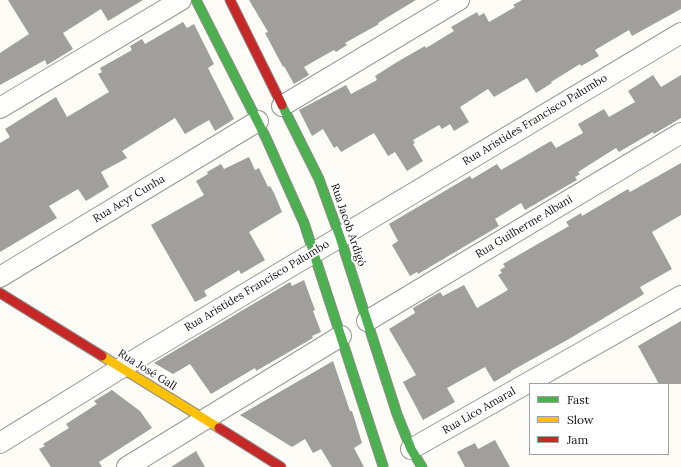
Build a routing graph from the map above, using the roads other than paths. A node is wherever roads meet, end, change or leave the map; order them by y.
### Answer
1 (181, 0) edge
2 (196, 0) edge
3 (230, 0) edge
4 (459, 0) edge
5 (681, 33) edge
6 (282, 106) junction
7 (0, 108) edge
8 (258, 121) junction
9 (681, 133) edge
10 (340, 237) junction
11 (314, 252) junction
12 (0, 276) edge
13 (0, 293) edge
14 (681, 296) edge
15 (367, 321) junction
16 (341, 336) junction
17 (121, 368) junction
18 (204, 419) junction
19 (0, 443) edge
20 (407, 452) junction
21 (392, 461) dead end
22 (127, 467) edge
23 (281, 467) edge
24 (382, 467) edge
25 (422, 467) edge

1 - 7 street
2 - 8 main road
3 - 6 main road, Rua Jacob Ardigó
4 - 6 street
5 - 10 street, Rua Aristides Francisco Palumbo
6 - 10 main road, Rua Jacob Ardigó
8 - 11 main road
8 - 12 street, Rua Acyr Cunha
9 - 15 street, Rua Guilherme Albani
10 - 11 street, Rua Aristides Francisco Palumbo
10 - 15 main road, Rua Jacob Ardigó
11 - 16 main road
11 - 17 street, Rua Aristides Francisco Palumbo
13 - 17 main road, Rua José Gall
14 - 20 street, Rua Lico Amaral
15 - 20 main road, Rua Jacob Ardigó
16 - 18 street
16 - 24 main road
17 - 18 main road, Rua José Gall
17 - 19 street, Rua Aristides Francisco Palumbo
18 - 22 street
18 - 23 main road, Rua José Gall
20 - 25 main road, Rua Jacob Ardigó
21 - 24 main road

